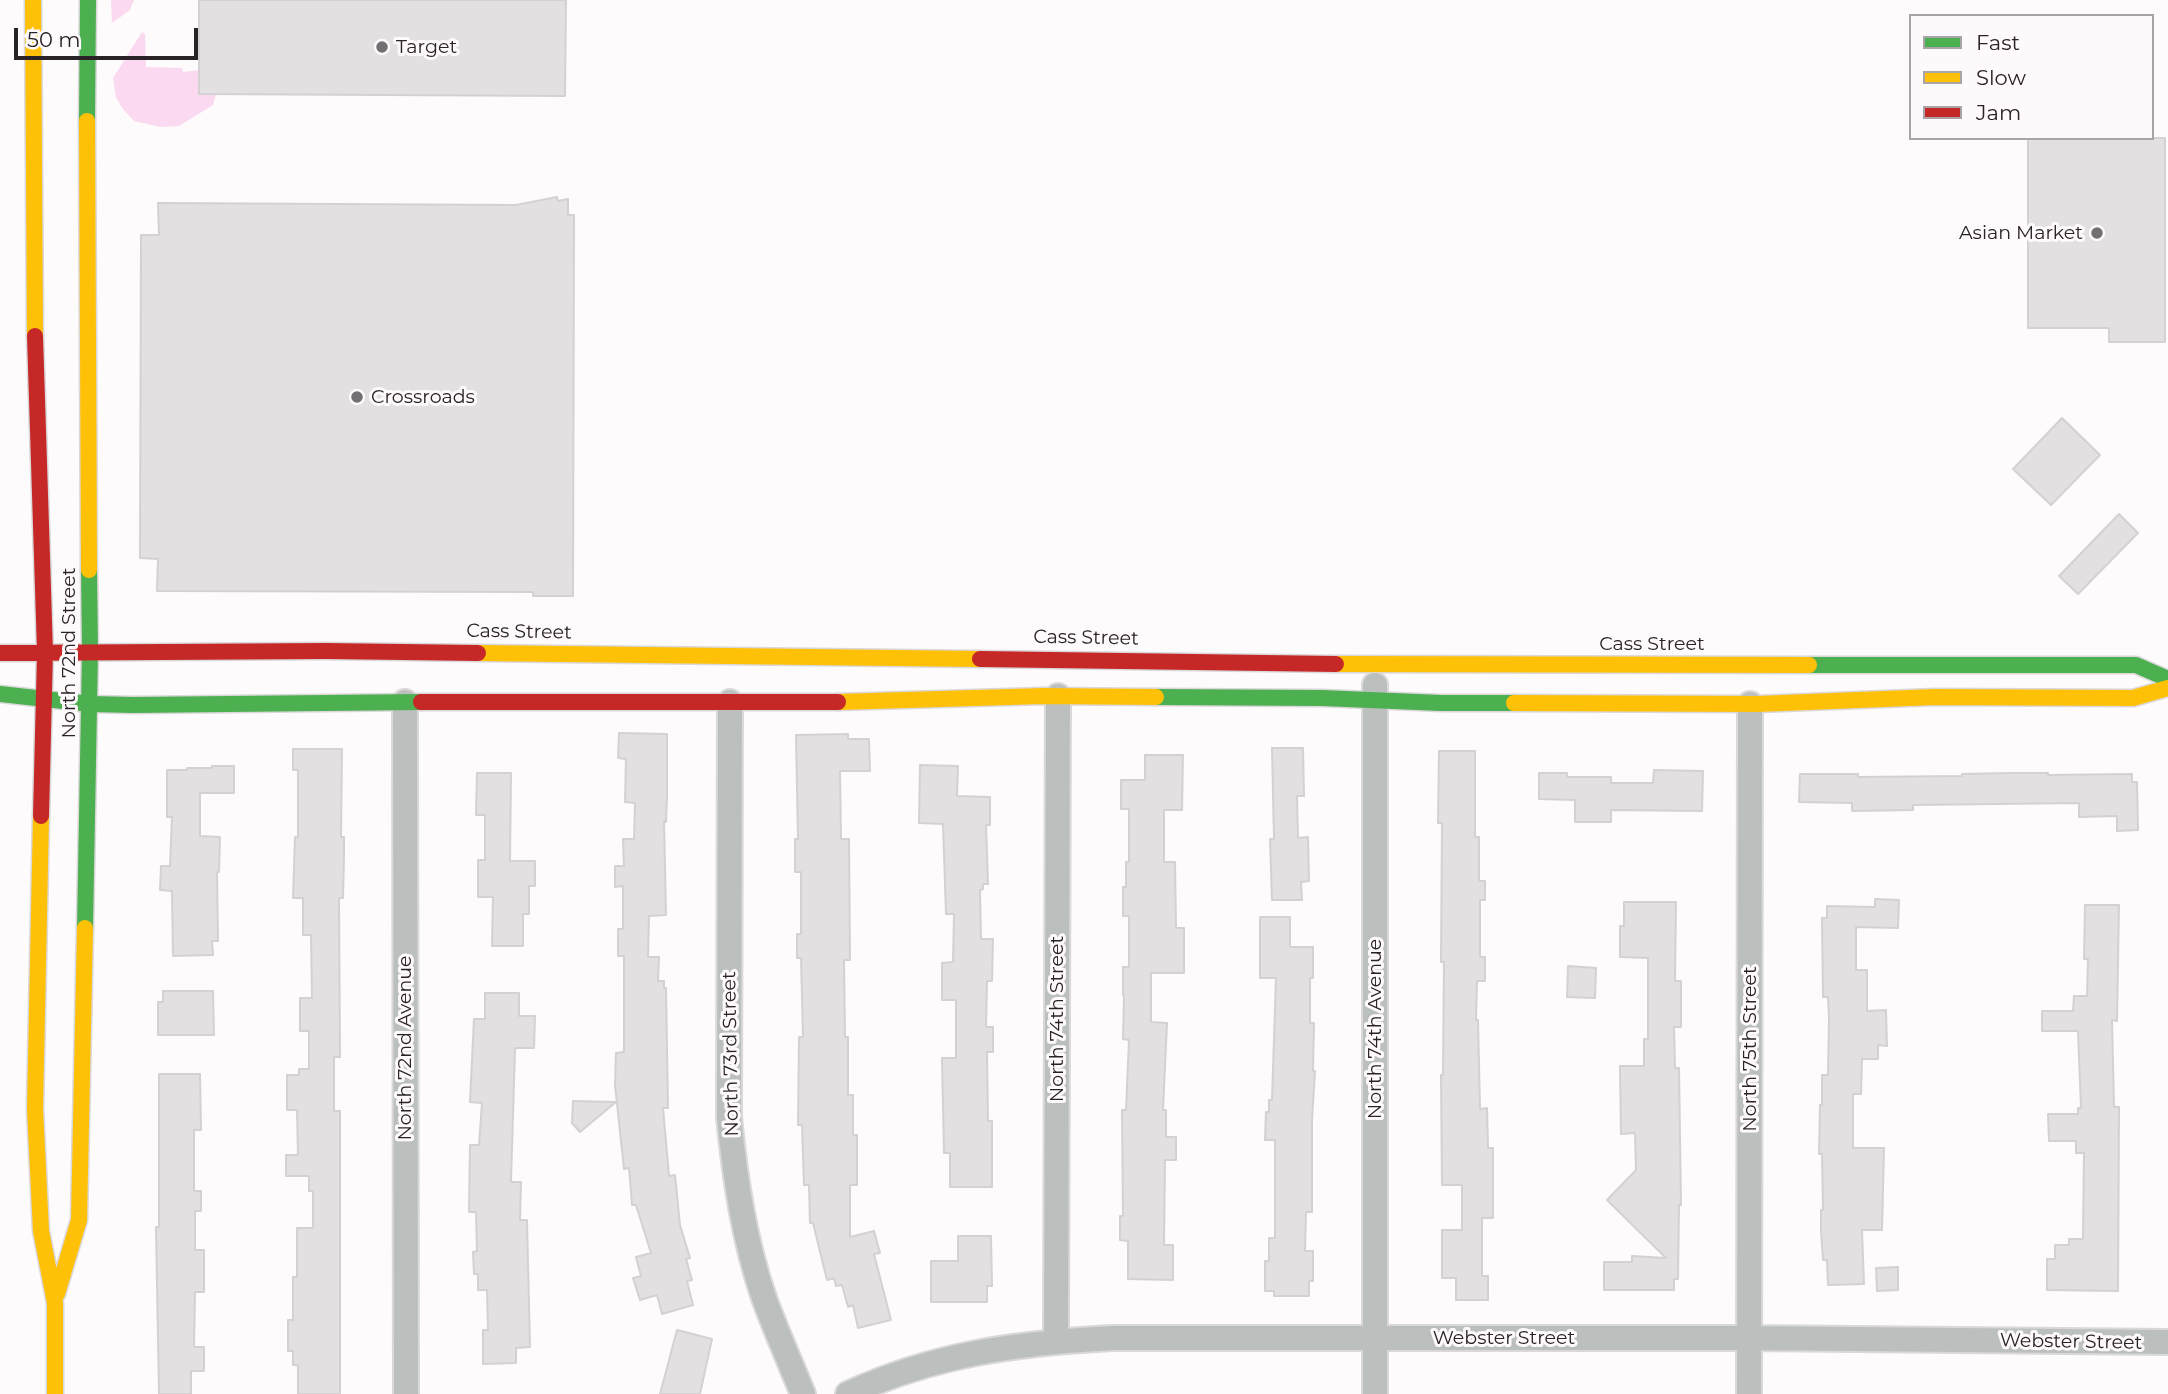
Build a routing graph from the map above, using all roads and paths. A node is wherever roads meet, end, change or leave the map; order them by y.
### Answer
1 (33, 0) edge
2 (88, 0) edge
3 (90, 651) junction
4 (45, 652) junction
5 (0, 653) edge
6 (1375, 663) junction
7 (2168, 679) edge
8 (2168, 688) edge
9 (0, 694) edge
10 (1058, 696) junction
11 (44, 699) junction
12 (1375, 700) junction
13 (405, 702) junction
14 (730, 702) junction
15 (90, 704) junction
16 (1750, 704) junction
17 (55, 1303) junction
18 (1375, 1337) junction
19 (1749, 1338) junction
20 (1056, 1341) junction
21 (2168, 1342) edge
22 (55, 1394) edge
23 (406, 1394) edge
24 (803, 1394) edge
25 (848, 1394) edge
26 (1375, 1394) edge
27 (1749, 1394) edge

1 - 4 main road, North 72nd Street
2 - 3 main road, North 72nd Street
3 - 4 main road, Cass Street
3 - 6 main road, Cass Street
3 - 15 main road, North 72nd Street
4 - 5 main road, Cass Street
4 - 11 main road, North 72nd Street
6 - 7 main road, Cass Street
6 - 12 street, North 74th Avenue
8 - 16 main road
9 - 11 main road
10 - 12 main road
10 - 14 main road
10 - 20 street, North 74th Street
11 - 15 main road
11 - 17 main road, North 72nd Street
12 - 16 main road
12 - 18 street, North 74th Avenue
13 - 14 main road
13 - 15 main road
13 - 23 street, North 72nd Avenue
14 - 24 street, North 73rd Street
15 - 17 main road, North 72nd Street
16 - 19 street, North 75th Street
17 - 22 main road, North 72nd Street
18 - 19 street, Webster Street
18 - 20 street, Webster Street
18 - 26 street, North 74th Avenue
19 - 21 street, Webster Street
19 - 27 street, North 75th Street
20 - 25 street, Webster Street

